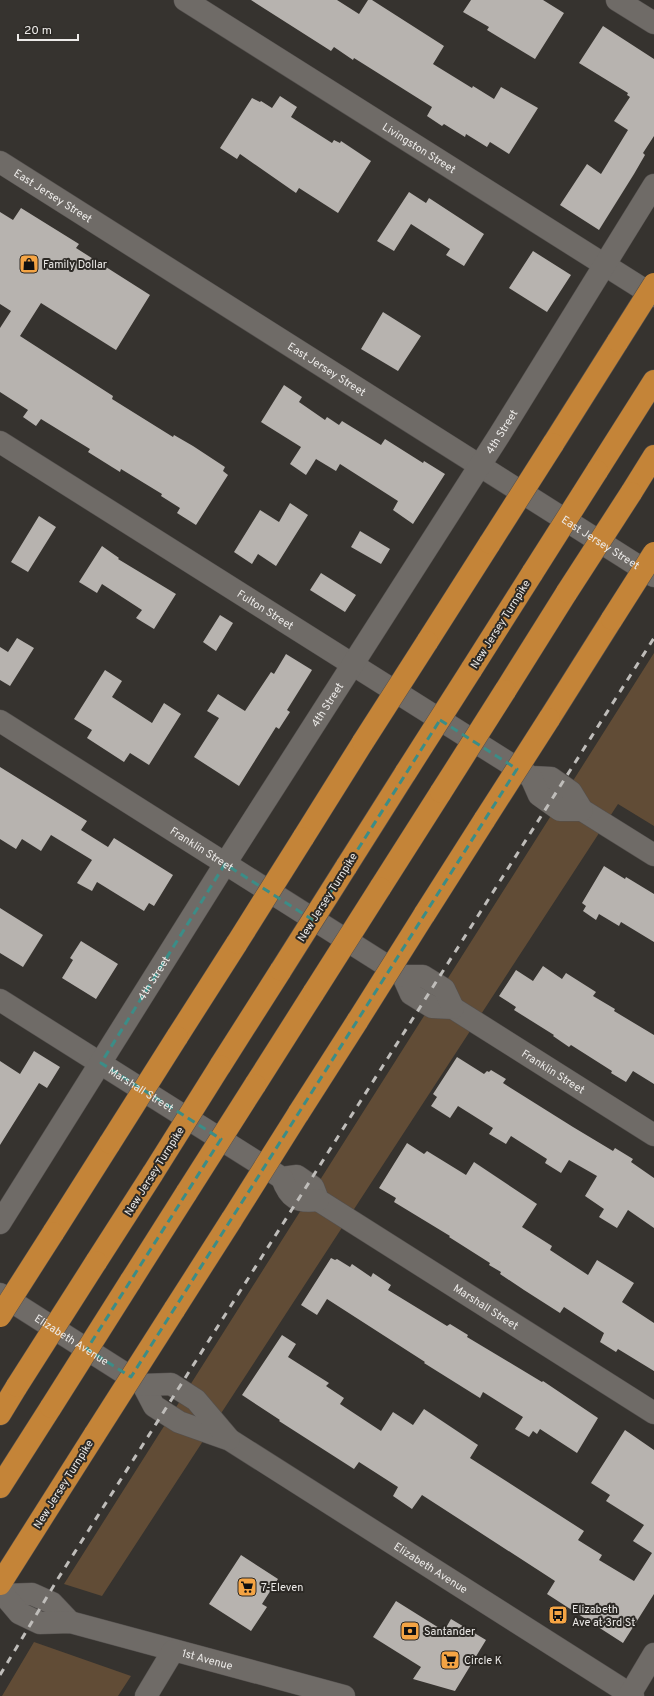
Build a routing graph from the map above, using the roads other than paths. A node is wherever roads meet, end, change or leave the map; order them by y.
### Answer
1 (185, 0) edge
2 (617, 0) edge
3 (654, 24) edge
4 (0, 162) edge
5 (654, 185) edge
6 (604, 265) junction
7 (654, 284) edge
8 (654, 296) edge
9 (654, 381) edge
10 (0, 442) edge
11 (654, 456) edge
12 (480, 466) junction
13 (654, 553) edge
14 (654, 576) edge
15 (353, 665) junction
16 (0, 721) edge
17 (654, 856) edge
18 (225, 864) junction
19 (0, 1000) edge
20 (100, 1063) junction
21 (654, 1135) edge
22 (0, 1223) edge
23 (0, 1294) edge
24 (0, 1316) edge
25 (654, 1413) edge
26 (0, 1414) edge
27 (0, 1487) edge
28 (1, 1591) edge
29 (173, 1651) junction
30 (654, 1654) edge
31 (630, 1695) edge
32 (146, 1696) edge
33 (344, 1696) edge

1 - 6 street, Livingston Street
2 - 3 street
4 - 12 street, East Jersey Street
5 - 6 street, 4th Street
6 - 8 street, Livingston Street
6 - 12 street, 4th Street
7 - 24 highway, bridge
9 - 26 highway, New Jersey Turnpike, bridge
10 - 15 street, Fulton Street
11 - 27 highway, bridge
12 - 14 street, East Jersey Street
12 - 15 street, 4th Street
13 - 28 highway, New Jersey Turnpike, bridge
15 - 17 street, Fulton Street
15 - 18 street, 4th Street
16 - 18 street, Franklin Street
18 - 20 street, 4th Street
18 - 21 street, Franklin Street
19 - 20 street, Marshall Street
20 - 22 street, 4th Street
20 - 25 street, Marshall Street
23 - 31 street, Elizabeth Avenue
28 - 29 street, 1st Avenue
29 - 32 street
29 - 33 street, 1st Avenue
30 - 31 street

